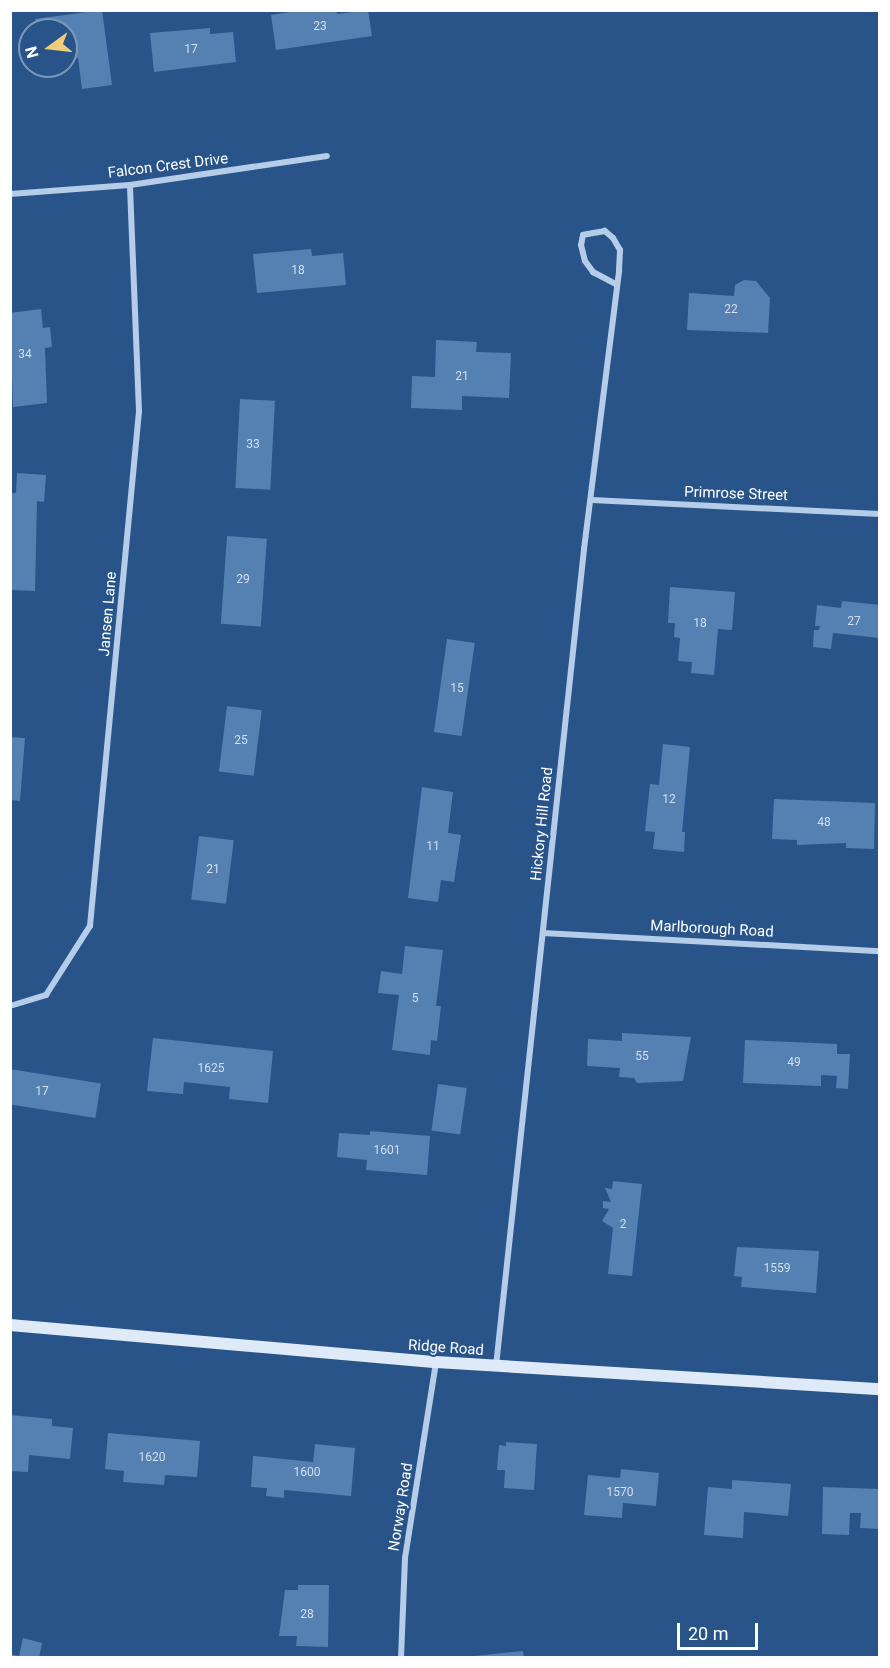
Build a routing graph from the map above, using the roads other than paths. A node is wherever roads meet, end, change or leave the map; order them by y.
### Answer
1 (327, 156) dead end
2 (130, 185) junction
3 (10, 194) edge
4 (616, 284) junction
5 (592, 500) junction
6 (879, 514) edge
7 (543, 933) junction
8 (879, 951) edge
9 (10, 1006) edge
10 (10, 1325) edge
11 (436, 1362) junction
12 (496, 1366) junction
13 (879, 1389) edge
14 (401, 1658) edge

1 - 2 street, Falcon Crest Drive
2 - 3 street, Falcon Crest Drive
2 - 9 street, Jansen Lane
4 - 4 street, Hickory Hill Road
4 - 5 street, Hickory Hill Road
5 - 6 street, Primrose Street
5 - 7 street, Hickory Hill Road
7 - 8 street, Marlborough Road
7 - 12 street, Hickory Hill Road
10 - 11 main road, Ridge Road
11 - 12 main road, Ridge Road
11 - 14 street, Norway Road
12 - 13 main road, Ridge Road

